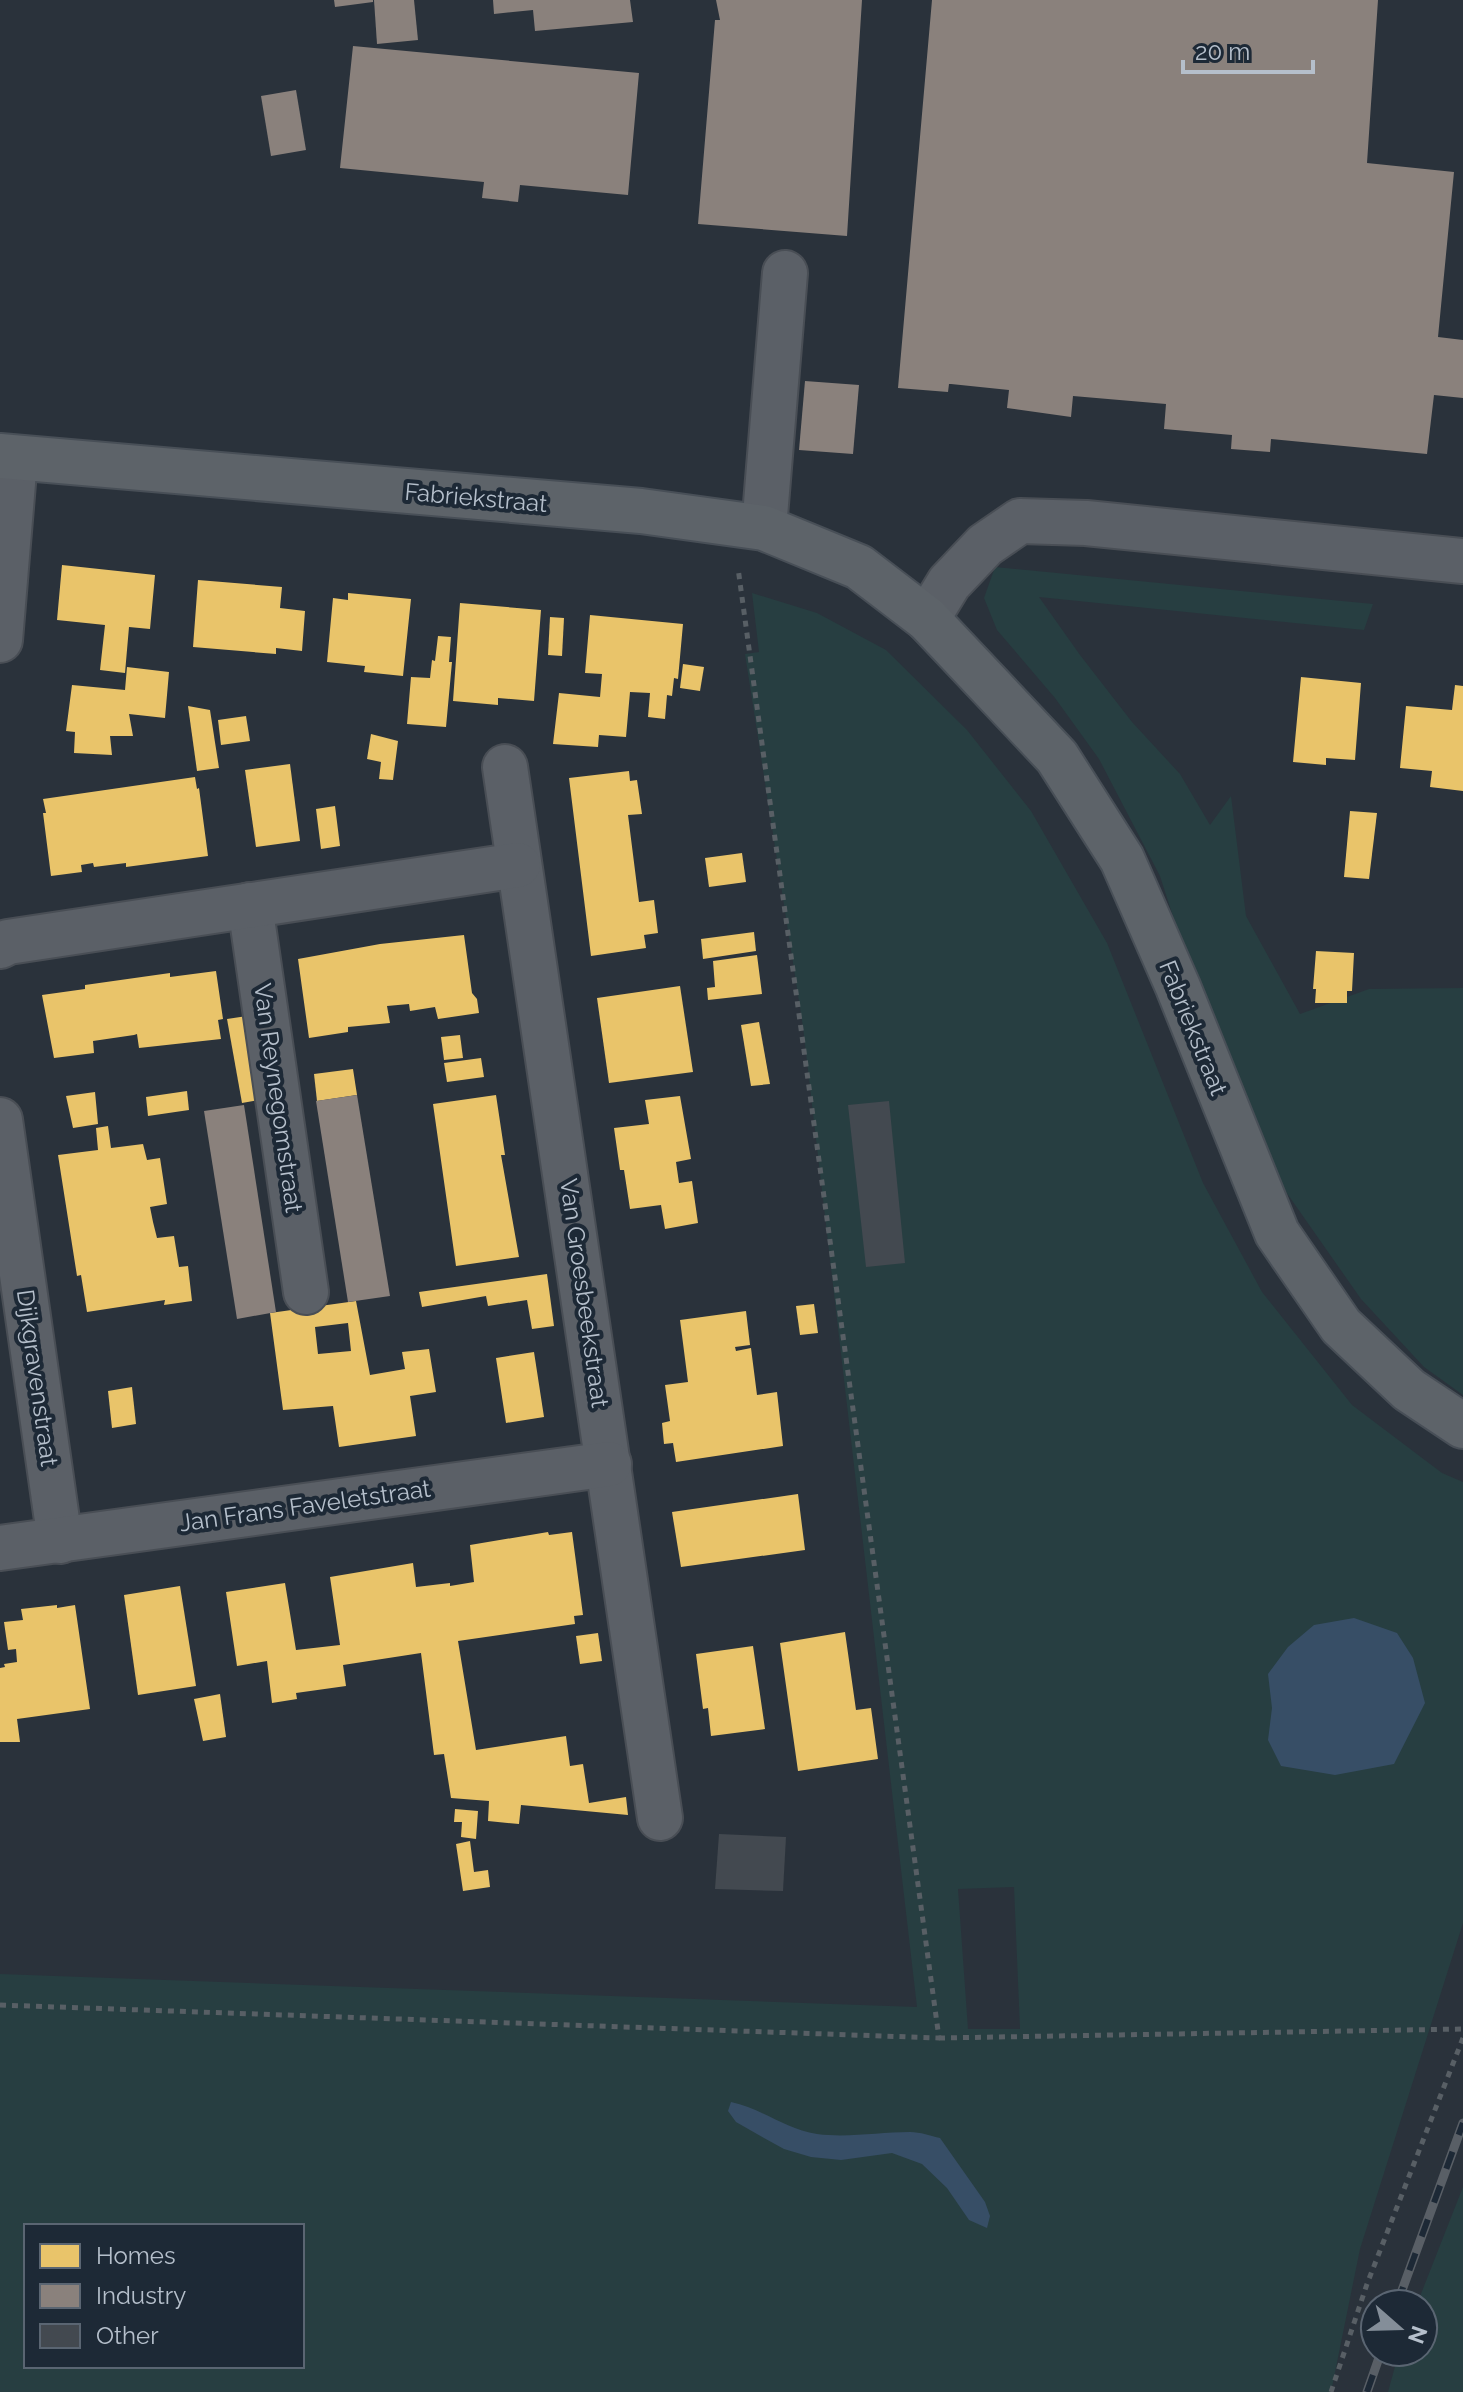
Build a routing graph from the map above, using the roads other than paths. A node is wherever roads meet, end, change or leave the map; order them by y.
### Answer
1 (785, 273) dead end
2 (7, 458) edge
3 (748, 526) junction
4 (1463, 561) edge
5 (927, 619) junction
6 (0, 640) edge
7 (505, 767) dead end
8 (518, 865) junction
9 (250, 905) junction
10 (0, 946) edge
11 (0, 1120) edge
12 (306, 1292) dead end
13 (1463, 1426) edge
14 (609, 1464) junction
15 (60, 1541) junction
16 (0, 1548) edge
17 (660, 1818) dead end

1 - 3 street
2 - 3 main road, Fabriekstraat
2 - 6 street
3 - 5 main road, Fabriekstraat
4 - 5 street
5 - 13 main road, Fabriekstraat
7 - 8 street, Van Groesbeekstraat
8 - 9 street
8 - 14 street, Van Groesbeekstraat
9 - 10 street
9 - 12 street, Van Reynegomstraat
11 - 15 street, Dijkgravenstraat
14 - 15 street, Jan Frans Faveletstraat
14 - 17 street, Van Groesbeekstraat
15 - 16 street, Jan Frans Faveletstraat

